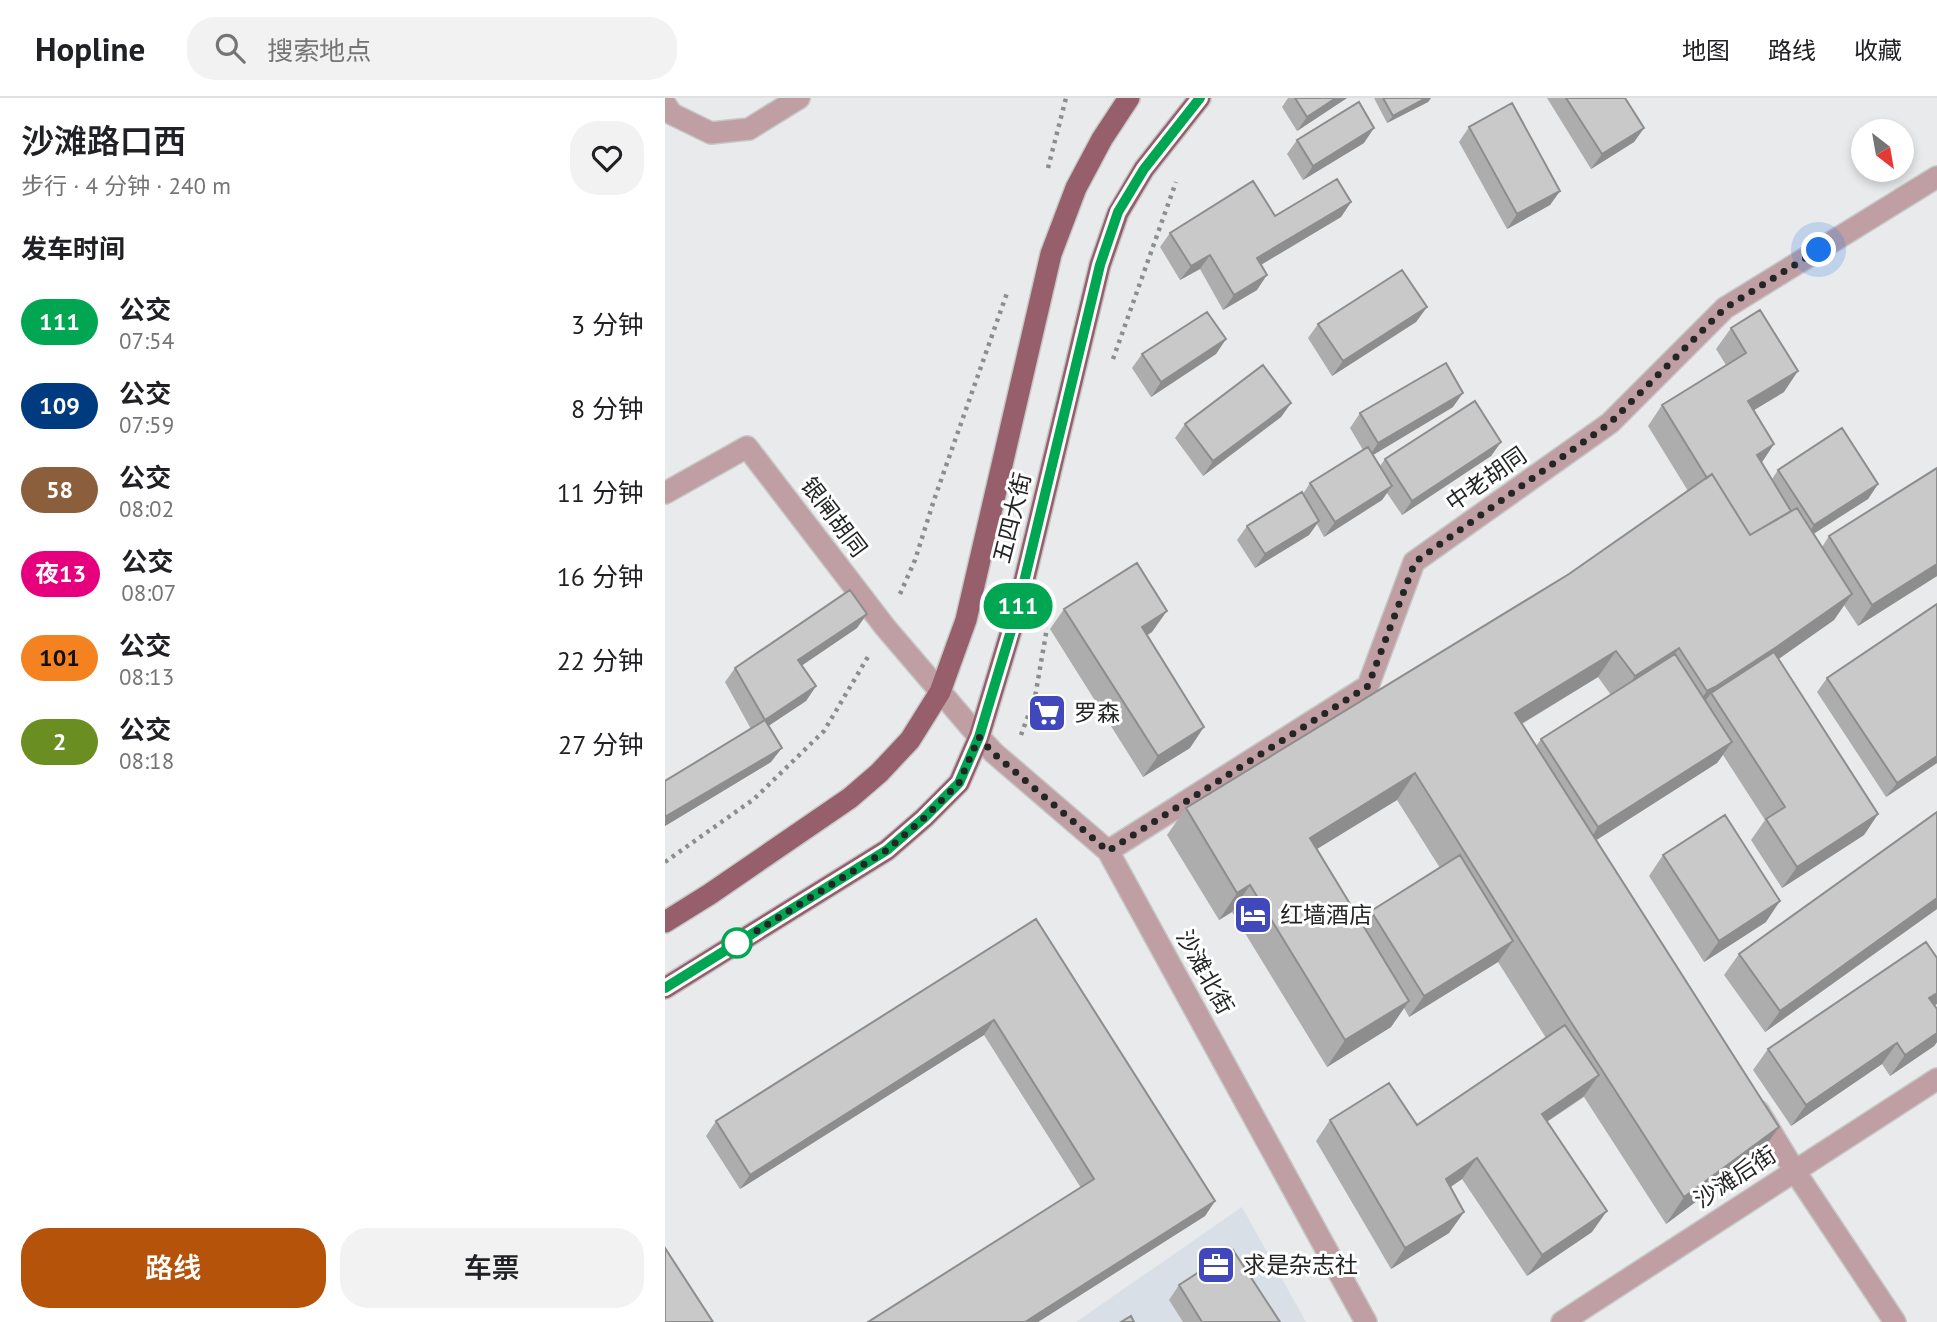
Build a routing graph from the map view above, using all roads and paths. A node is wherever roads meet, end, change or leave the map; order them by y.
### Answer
1 (799, 98) edge
2 (1066, 98) edge
3 (1129, 98) edge
4 (1200, 98) edge
5 (665, 104) edge
6 (1048, 170) dead end
7 (1937, 177) edge
8 (1010, 283) dead end
9 (665, 493) edge
10 (885, 627) junction
11 (940, 692) junction
12 (979, 737) junction
13 (1108, 851) junction
14 (665, 862) edge
15 (665, 922) edge
16 (665, 988) edge
17 (1937, 1079) edge
18 (1751, 1100) edge
19 (1794, 1170) junction
20 (1366, 1322) edge
21 (1562, 1322) edge
22 (1895, 1322) edge

1 - 5 street
2 - 6 path
3 - 11 main road, 五四大街
4 - 12 main road, 五四大街
7 - 13 street, 中老胡同
8 - 10 path
9 - 10 street, 银闸胡同
10 - 11 street, 银闸胡同
10 - 14 path
11 - 12 street, 沙滩北街
11 - 15 main road, 五四大街
12 - 13 street, 沙滩北街
12 - 16 main road, 五四大街
13 - 20 street, 沙滩北街
17 - 19 street, 沙滩后街
18 - 19 street
19 - 21 street, 沙滩后街
19 - 22 street

